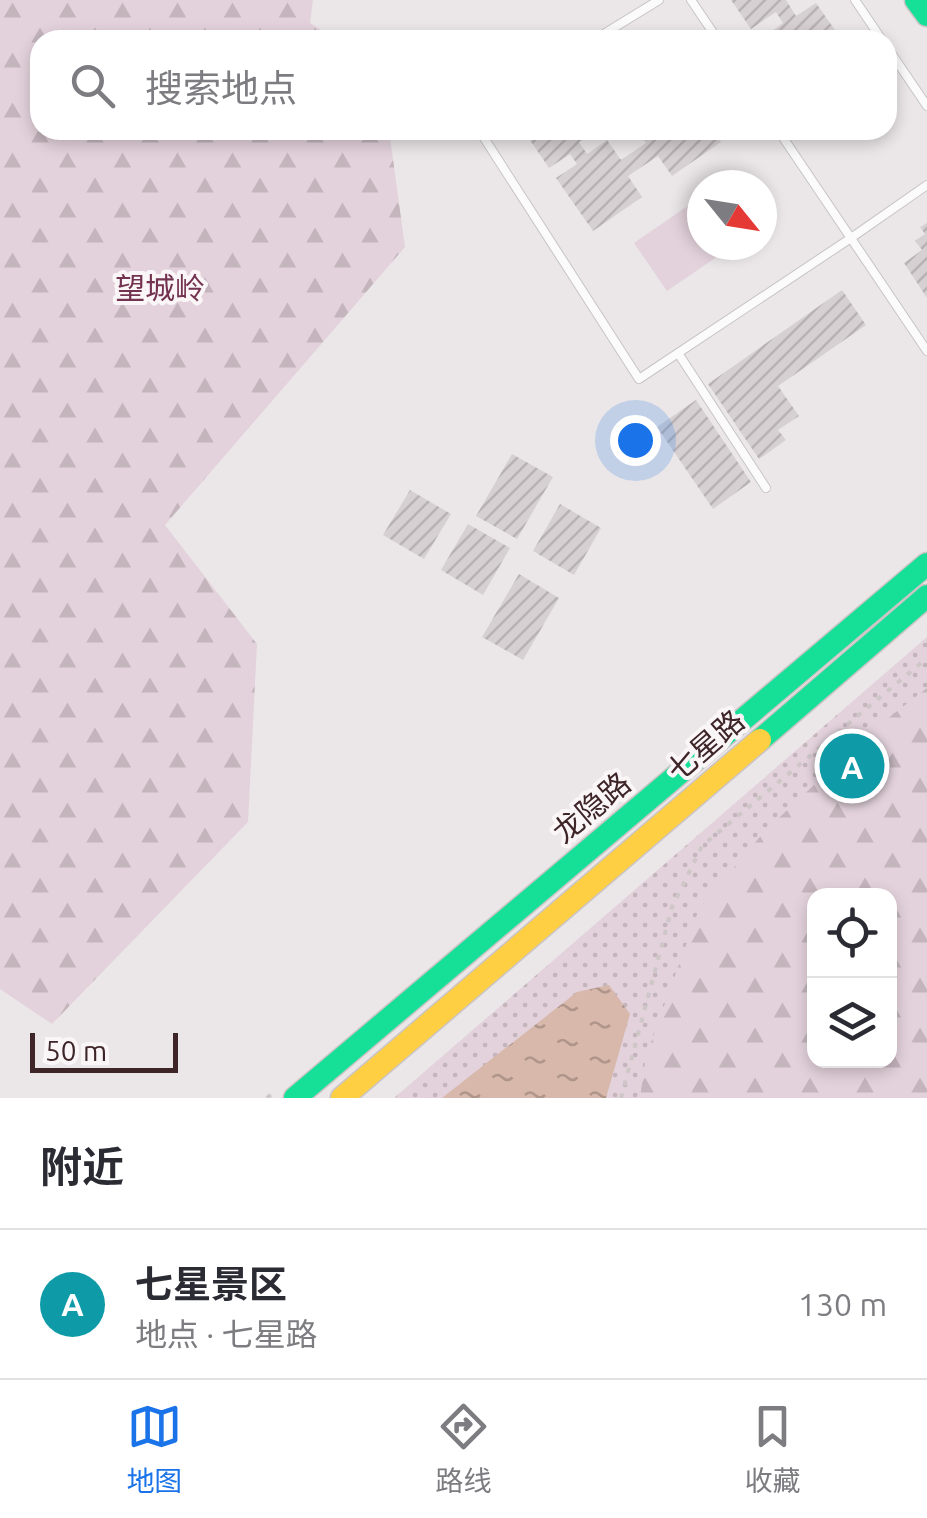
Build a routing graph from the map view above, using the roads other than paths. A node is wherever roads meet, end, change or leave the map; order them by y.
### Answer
1 (659, 0) edge
2 (691, 0) edge
3 (855, 0) edge
4 (916, 0) edge
5 (927, 15) edge
6 (610, 30) edge
7 (711, 30) edge
8 (875, 30) edge
9 (897, 62) edge
10 (927, 106) edge
11 (486, 140) edge
12 (785, 140) edge
13 (927, 184) edge
14 (851, 238) junction
15 (927, 351) edge
16 (678, 352) junction
17 (766, 488) dead end
18 (927, 564) edge
19 (927, 596) edge
20 (295, 1098) edge
21 (342, 1098) edge

1 - 6 lane
2 - 7 lane
3 - 8 lane
4 - 5 main road
9 - 10 lane
11 - 16 lane
12 - 14 lane
13 - 14 lane
14 - 15 lane
14 - 16 lane
16 - 17 lane
18 - 20 main road, 龙隐路
19 - 21 main road, 七星路

